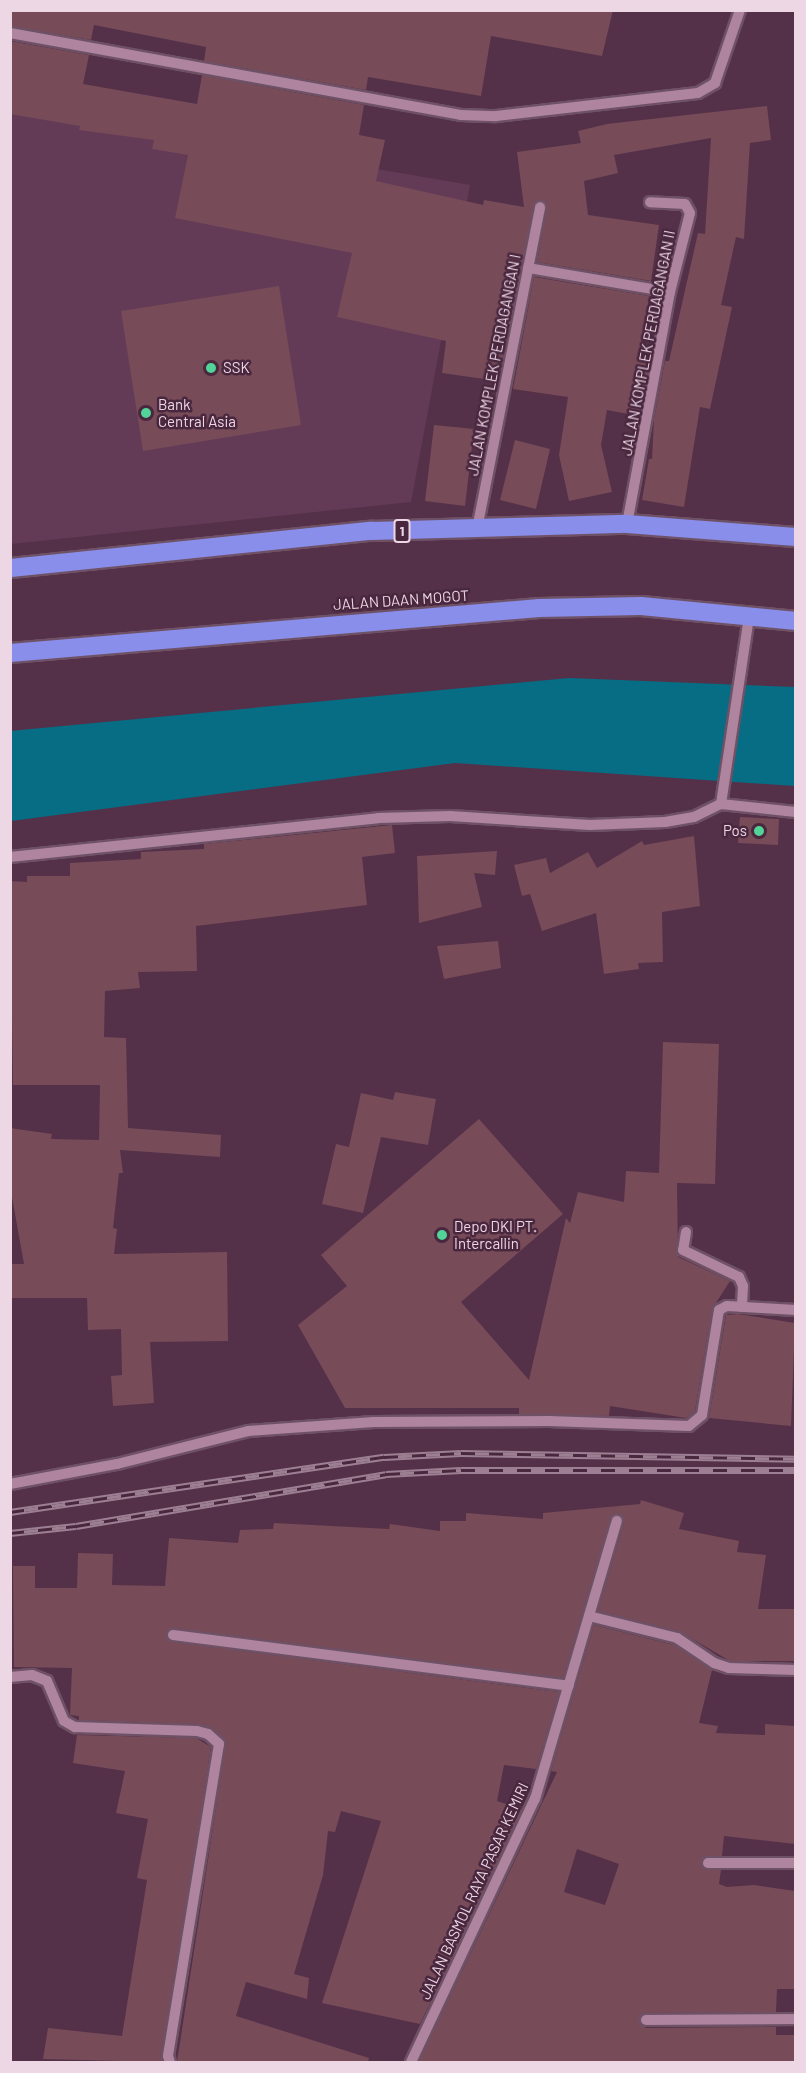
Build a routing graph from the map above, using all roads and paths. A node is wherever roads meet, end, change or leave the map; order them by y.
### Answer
1 (740, 10) edge
2 (10, 33) edge
3 (650, 202) dead end
4 (540, 207) dead end
5 (528, 268) junction
6 (670, 292) junction
7 (627, 524) junction
8 (477, 529) junction
9 (795, 537) edge
10 (10, 568) edge
11 (749, 616) junction
12 (795, 621) edge
13 (10, 653) edge
14 (721, 804) junction
15 (795, 812) edge
16 (10, 857) edge
17 (686, 1232) dead end
18 (742, 1307) junction
19 (795, 1310) edge
20 (10, 1484) edge
21 (617, 1521) dead end
22 (589, 1616) junction
23 (173, 1635) dead end
24 (795, 1670) edge
25 (10, 1677) edge
26 (569, 1686) junction
27 (708, 1863) dead end
28 (795, 1863) edge
29 (795, 2019) edge
30 (646, 2020) dead end
31 (170, 2062) edge
32 (411, 2062) edge

1 - 2 street
3 - 6 street, JALAN KOMPLEK PERDAGANGAN II
4 - 5 street, JALAN KOMPLEK PERDAGANGAN I
5 - 6 street
5 - 8 street, JALAN KOMPLEK PERDAGANGAN I
6 - 7 street, JALAN KOMPLEK PERDAGANGAN II
7 - 8 highway, 1
7 - 9 highway, 1
8 - 10 highway, 1
11 - 12 highway, JALAN DAAN MOGOT
11 - 13 highway, JALAN DAAN MOGOT
11 - 14 street
14 - 15 street
14 - 16 street
17 - 18 street
18 - 19 street
18 - 20 street
21 - 22 street, JALAN BASMOL RAYA PASAR KEMIRI
22 - 24 street
22 - 26 street, JALAN BASMOL RAYA PASAR KEMIRI
23 - 26 street
25 - 31 street
26 - 32 street, JALAN BASMOL RAYA PASAR KEMIRI
27 - 28 street
29 - 30 street

